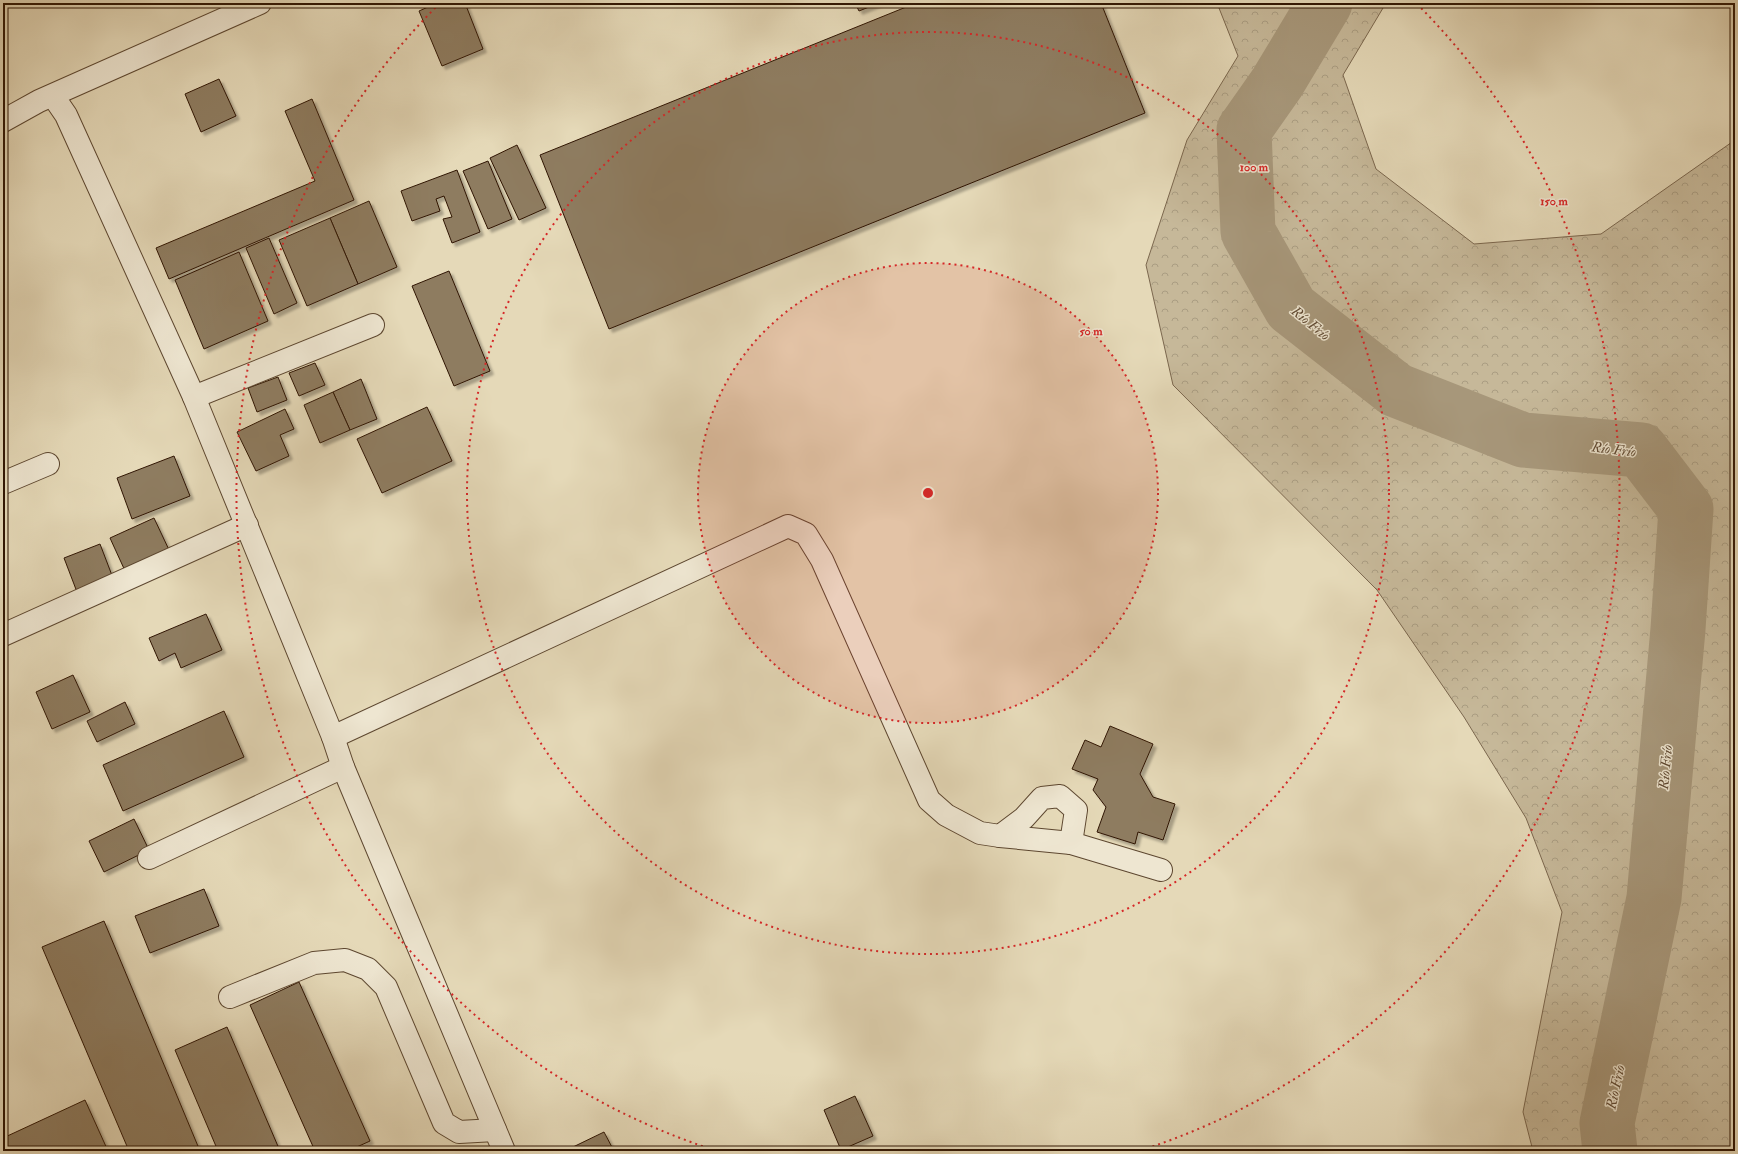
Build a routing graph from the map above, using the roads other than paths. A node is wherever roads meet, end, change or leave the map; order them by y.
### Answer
1 (260, 3) edge
2 (53, 96) junction
3 (3, 121) edge
4 (373, 325) dead end
5 (194, 397) junction
6 (48, 464) dead end
7 (3, 483) edge
8 (247, 525) junction
9 (3, 635) edge
10 (333, 737) junction
11 (343, 768) junction
12 (1000, 836) junction
13 (1071, 843) junction
14 (149, 858) dead end
15 (1161, 870) dead end
16 (230, 997) dead end
17 (495, 1130) junction
18 (504, 1151) edge

1 - 2 street
2 - 3 street
2 - 5 street
4 - 5 street
5 - 8 street
6 - 7 street
8 - 9 street
8 - 10 street
10 - 11 street
10 - 12 street
11 - 14 street
11 - 17 street
12 - 13 street
12 - 13 street
13 - 15 street
16 - 17 street
17 - 18 street

